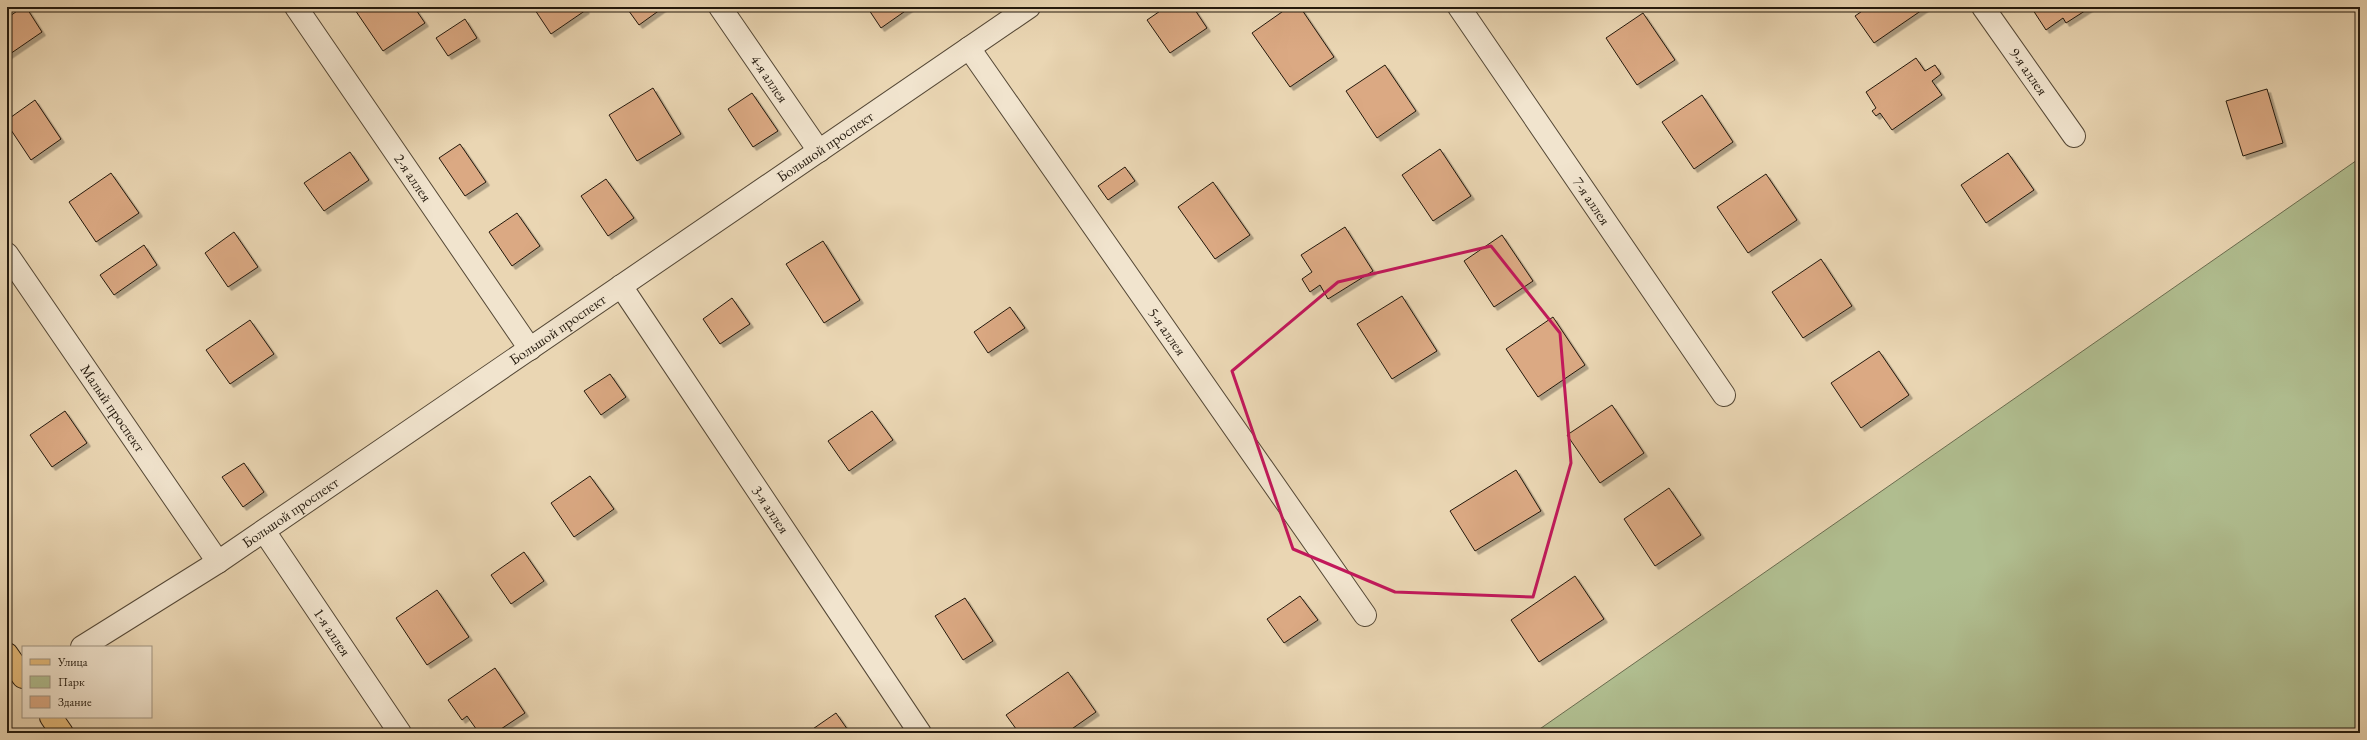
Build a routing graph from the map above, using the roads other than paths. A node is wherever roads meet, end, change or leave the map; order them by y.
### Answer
1 (296, 7) edge
2 (720, 7) edge
3 (1029, 7) edge
4 (1459, 7) edge
5 (1983, 7) edge
6 (969, 48) junction
7 (2074, 136) dead end
8 (819, 151) junction
9 (7, 254) edge
10 (622, 286) junction
11 (530, 349) junction
12 (1724, 395) dead end
13 (264, 531) junction
14 (218, 562) junction
15 (1365, 615) dead end
16 (84, 646) edge
17 (7, 654) edge
18 (22, 676) edge
19 (52, 718) edge
20 (62, 733) edge
21 (400, 733) edge
22 (920, 733) edge

1 - 11 street, 2-я аллея
2 - 8 street, 4-я аллея
3 - 6 street, Большой проспект
4 - 12 street, 7-я аллея
5 - 7 street, 9-я аллея
6 - 8 street, Большой проспект
6 - 15 street, 5-я аллея
8 - 10 street, Большой проспект
9 - 14 street, Малый проспект
10 - 11 street, Большой проспект
10 - 22 street, 3-я аллея
11 - 13 street, Большой проспект
13 - 14 street, Большой проспект
13 - 21 street, 1-я аллея
14 - 16 street, Большой проспект
17 - 18 main road
19 - 20 main road

